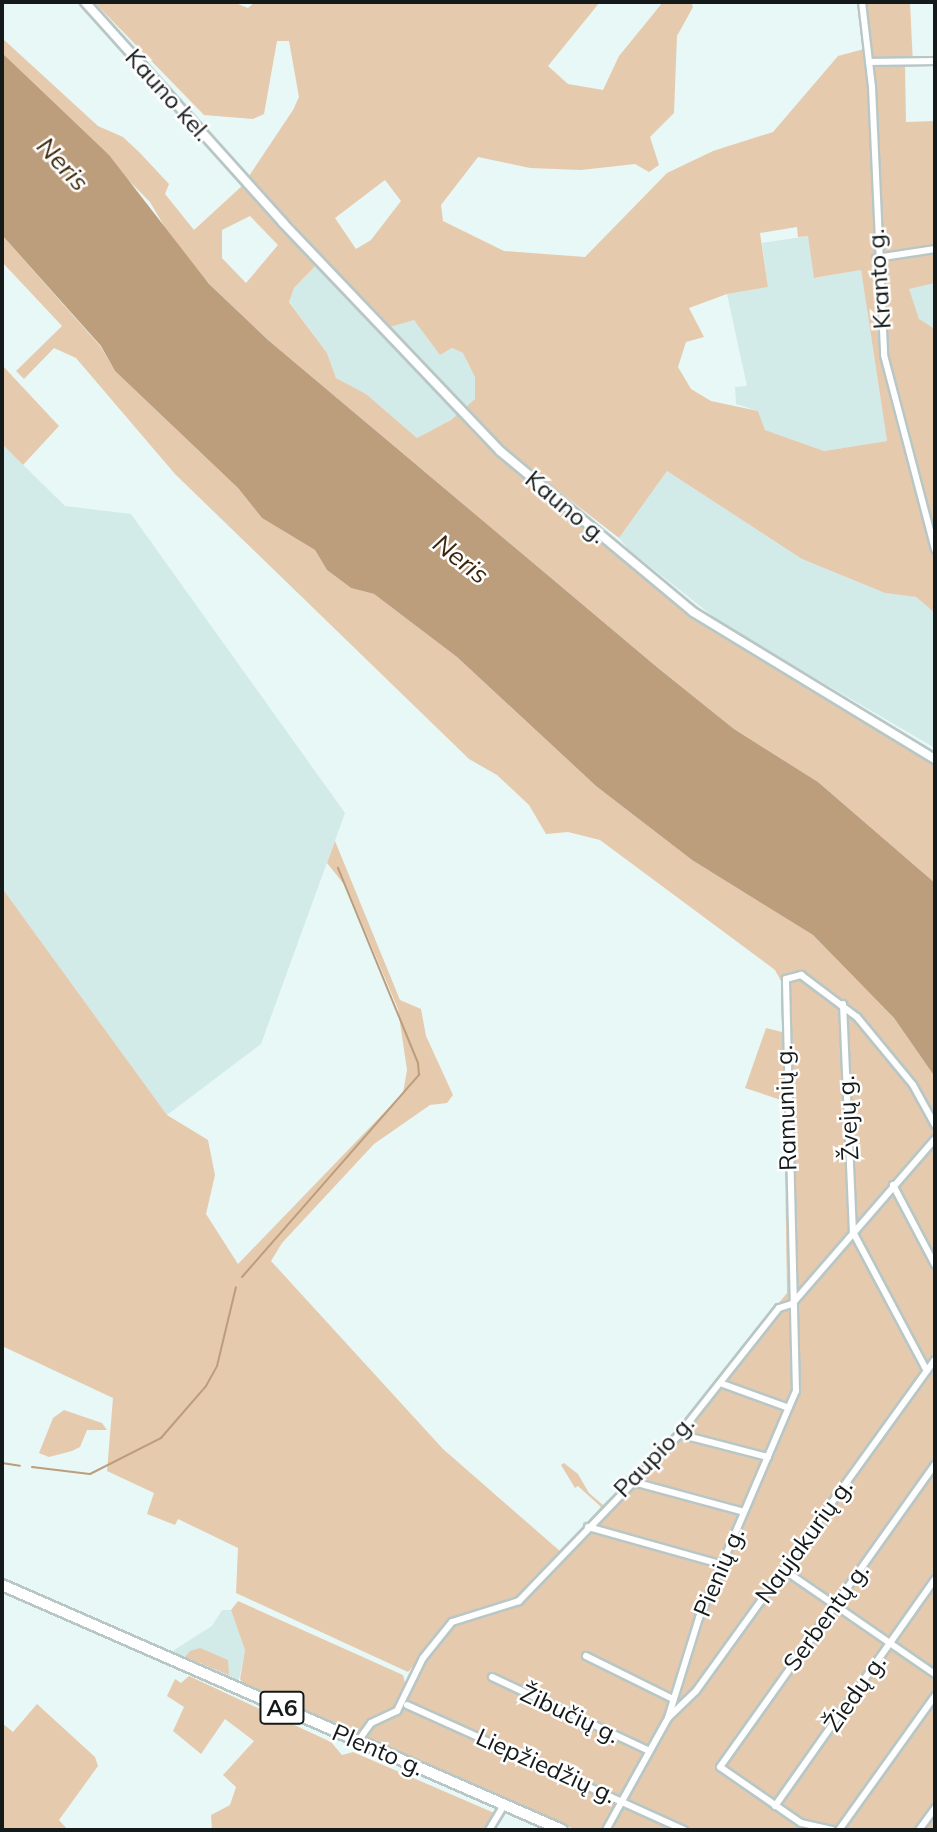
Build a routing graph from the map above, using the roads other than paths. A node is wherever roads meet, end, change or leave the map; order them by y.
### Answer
1 (85, 2) edge
2 (862, 2) edge
3 (935, 61) edge
4 (869, 62) junction
5 (251, 188) joint
6 (935, 249) edge
7 (876, 258) junction
8 (935, 550) edge
9 (935, 759) edge
10 (843, 1004) junction
11 (935, 1125) edge
12 (935, 1139) edge
13 (893, 1185) junction
14 (853, 1232) junction
15 (935, 1265) edge
16 (792, 1304) junction
17 (935, 1360) edge
18 (927, 1371) junction
19 (720, 1383) junction
20 (789, 1408) junction
21 (679, 1434) junction
22 (768, 1457) junction
23 (935, 1465) edge
24 (631, 1481) junction
25 (744, 1512) junction
26 (588, 1527) junction
27 (723, 1565) junction
28 (783, 1570) junction
29 (935, 1579) edge
30 (2, 1585) edge
31 (835, 1604) junction
32 (891, 1643) junction
33 (586, 1656) dead end
34 (935, 1674) edge
35 (492, 1677) dead end
36 (935, 1696) edge
37 (671, 1698) junction
38 (407, 1705) dead end
39 (668, 1718) junction
40 (358, 1741) junction
41 (649, 1751) junction
42 (622, 1800) junction
43 (505, 1805) junction
44 (775, 1806) junction
45 (935, 1808) edge
46 (489, 1830) edge
47 (562, 1830) edge
48 (606, 1830) edge
49 (684, 1830) edge
50 (832, 1830) edge
51 (839, 1830) edge
52 (919, 1830) edge

1 - 5 main road, Kauno kel.
2 - 4 street, Kranto g.
3 - 4 street
4 - 7 street, Kranto g.
5 - 9 main road, Kauno g.
6 - 7 street
7 - 8 street, Kranto g.
10 - 11 street
10 - 14 street, Žvejų g.
10 - 16 street, Ramunių g.
12 - 13 street, Paupio g.
13 - 14 street, Paupio g.
13 - 15 street
14 - 16 street, Paupio g.
14 - 18 street
16 - 19 street, Paupio g.
16 - 20 street, Pienių g.
17 - 18 street, Naujakurių g.
18 - 28 street, Naujakurių g.
19 - 20 street
19 - 21 street, Paupio g.
20 - 22 street, Pienių g.
21 - 22 street
21 - 24 street, Paupio g.
22 - 25 street, Pienių g.
23 - 31 street, Serbentų g.
24 - 25 street
24 - 26 street, Paupio g.
25 - 27 street, Pienių g.
26 - 27 street
26 - 40 street, Paupio g.
27 - 37 street, Pienių g.
28 - 31 street
28 - 39 street, Naujakurių g.
29 - 32 street, Žiedų g.
30 - 40 highway, Plento g. / A6
31 - 32 street
31 - 44 street, Serbentų g.
32 - 34 street
32 - 44 street, Žiedų g.
33 - 37 street
35 - 41 street, Žibučių g.
36 - 51 street
37 - 39 street, Pienių g.
38 - 42 street, Liepžiedžių g.
39 - 41 street, Pienių g.
40 - 43 highway, Plento g. / A6
41 - 42 street, Pienių g.
42 - 48 street, Pienių g.
42 - 49 street, Liepžiedžių g.
43 - 46 street
43 - 47 highway, Plento g. / A6
44 - 50 street
45 - 52 street

